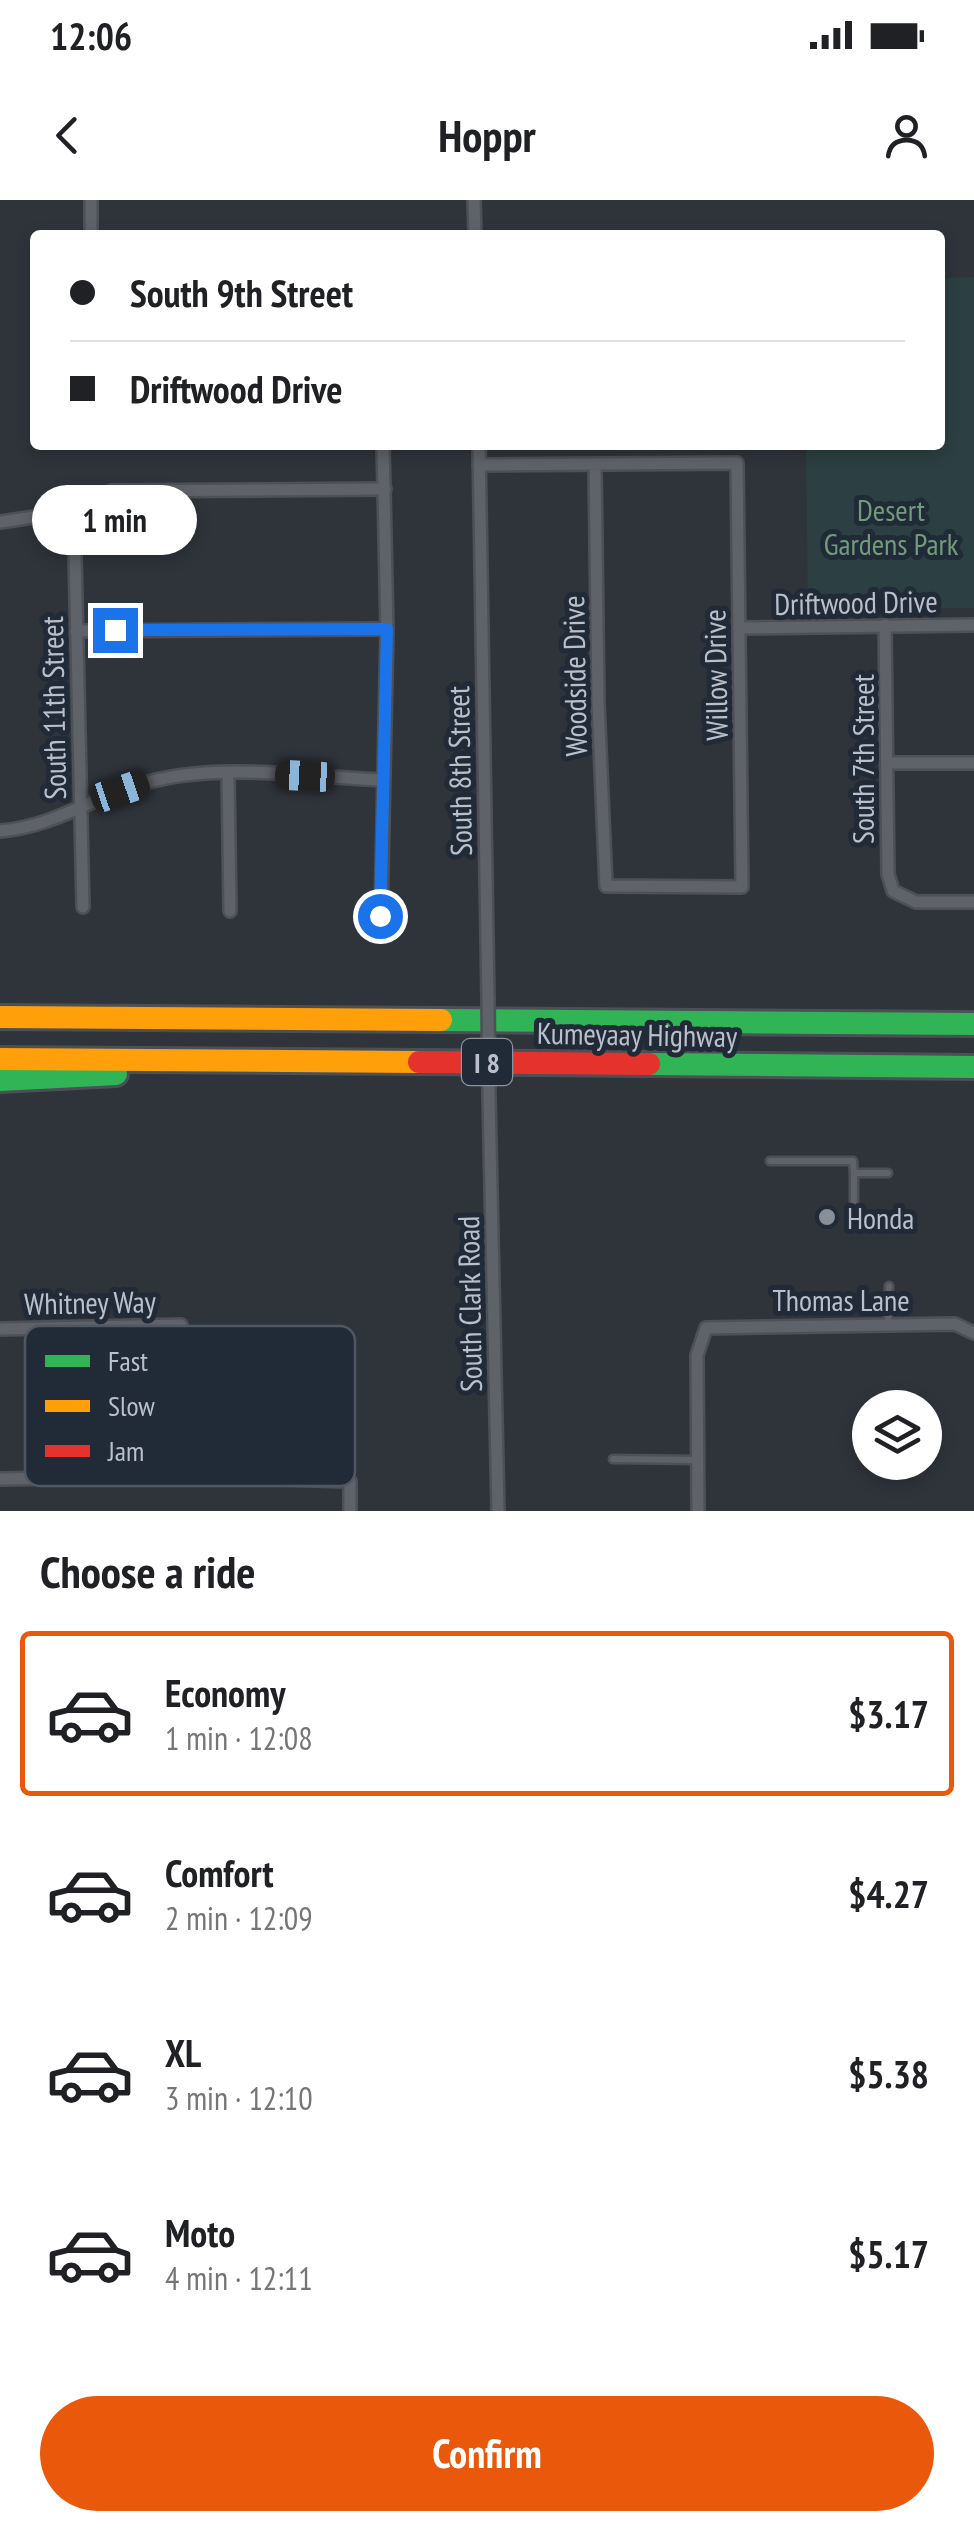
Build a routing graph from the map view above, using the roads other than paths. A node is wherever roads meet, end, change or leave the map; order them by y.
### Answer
1 (91, 200) edge
2 (474, 200) edge
3 (91, 230) edge
4 (475, 230) edge
5 (383, 450) edge
6 (479, 450) edge
7 (595, 464) junction
8 (480, 465) junction
9 (385, 489) junction
10 (68, 508) junction
11 (0, 522) edge
12 (885, 625) junction
13 (974, 625) edge
14 (739, 628) junction
15 (387, 629) junction
16 (76, 630) junction
17 (888, 763) junction
18 (974, 763) edge
19 (228, 773) junction
20 (382, 780) junction
21 (81, 807) junction
22 (0, 830) edge
23 (742, 887) joint
24 (974, 902) edge
25 (83, 907) dead end
26 (230, 911) dead end
27 (380, 916) dead end
28 (0, 1017) edge
29 (974, 1024) edge
30 (0, 1059) edge
31 (292, 1060) junction
32 (974, 1067) edge
33 (0, 1080) edge
34 (489, 1097) joint
35 (770, 1161) dead end
36 (854, 1173) junction
37 (888, 1173) dead end
38 (854, 1201) dead end
39 (889, 1286) dead end
40 (888, 1324) junction
41 (136, 1326) edge
42 (181, 1326) edge
43 (25, 1328) edge
44 (0, 1329) edge
45 (974, 1332) edge
46 (613, 1460) dead end
47 (698, 1460) junction
48 (0, 1479) edge
49 (25, 1479) edge
50 (498, 1511) edge
51 (698, 1511) edge

1 - 3 street
2 - 4 street
5 - 9 street
6 - 8 street, South 8th Street
7 - 8 street
7 - 14 street, Willow Drive
7 - 23 street, Woodside Drive
8 - 34 street, South 8th Street, bridge
9 - 10 street
9 - 15 street
10 - 11 street
10 - 16 street, South 11th Street
12 - 13 street, Driftwood Drive
12 - 14 street, Driftwood Drive
12 - 17 street, South 7th Street
14 - 23 street, Willow Drive
15 - 16 street
15 - 20 street
16 - 21 street, South 11th Street
17 - 18 street
17 - 24 street, South 7th Street
19 - 20 street
19 - 21 street
19 - 26 street
20 - 27 street
21 - 22 street
21 - 25 street, South 11th Street
28 - 29 highway, Kumeyaay Highway / I 8
30 - 31 highway, Kumeyaay Highway / I 8
31 - 32 highway, Kumeyaay Highway / I 8
31 - 33 highway
34 - 50 street, South Clark Road
35 - 36 lane
36 - 37 lane
36 - 38 lane
39 - 40 lane
40 - 45 street, Thomas Lane
40 - 47 street, Thomas Lane
41 - 42 street, Whitney Way
43 - 44 street, Whitney Way
46 - 47 lane
47 - 51 street
48 - 49 street

